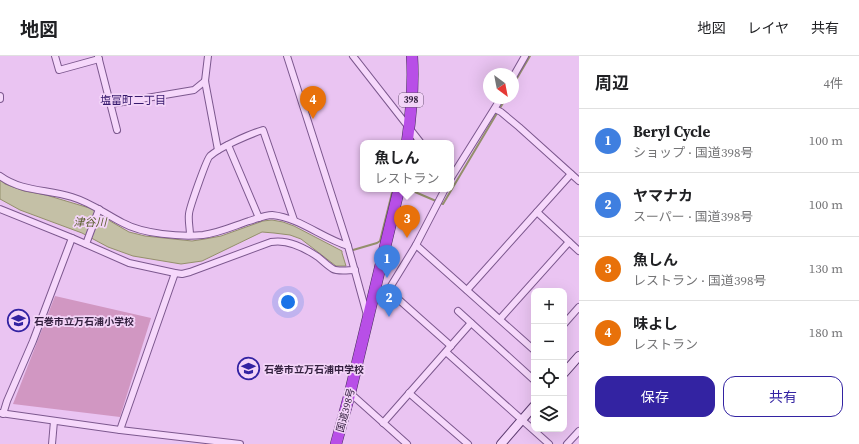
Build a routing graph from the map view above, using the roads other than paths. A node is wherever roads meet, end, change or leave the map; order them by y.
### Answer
1 (55, 56) edge
2 (208, 56) edge
3 (288, 56) edge
4 (353, 56) edge
5 (412, 56) edge
6 (525, 56) edge
7 (99, 58) edge
8 (518, 68) edge
9 (205, 81) junction
10 (110, 104) junction
11 (499, 104) edge
12 (497, 110) junction
13 (409, 128) junction
14 (117, 130) dead end
15 (407, 140) edge
16 (419, 140) edge
17 (228, 145) junction
18 (218, 150) junction
19 (454, 174) edge
20 (571, 174) junction
21 (0, 176) edge
22 (579, 181) edge
23 (398, 192) edge
24 (444, 192) edge
25 (0, 209) edge
26 (99, 209) junction
27 (537, 212) junction
28 (259, 218) junction
29 (294, 220) junction
30 (190, 235) junction
31 (72, 238) junction
32 (569, 242) junction
33 (86, 244) junction
34 (416, 245) junction
35 (348, 246) junction
36 (579, 251) edge
37 (355, 270) junction
38 (175, 273) junction
39 (388, 290) junction
40 (467, 290) junction
41 (374, 297) junction
42 (579, 307) edge
43 (458, 311) dead end
44 (368, 318) junction
45 (500, 319) junction
46 (567, 321) edge
47 (471, 323) junction
48 (451, 346) junction
49 (531, 347) edge
50 (446, 352) junction
51 (579, 356) edge
52 (567, 370) edge
53 (531, 377) edge
54 (350, 393) junction
55 (409, 393) junction
56 (531, 410) edge
57 (2, 414) edge
58 (522, 420) junction
59 (54, 421) junction
60 (383, 423) junction
61 (120, 430) junction
62 (579, 431) edge
63 (52, 444) edge
64 (240, 444) edge
65 (336, 444) edge
66 (407, 444) edge
67 (468, 444) edge
68 (501, 444) edge
69 (549, 444) edge
70 (567, 444) edge

1 - 7 street
2 - 9 street
3 - 35 street
4 - 13 street
5 - 13 highway, 398
6 - 8 street
7 - 10 street
9 - 10 street
9 - 18 street
10 - 14 street
11 - 12 street
12 - 19 street
12 - 20 street
13 - 15 highway, 398
13 - 16 street
17 - 18 street
17 - 28 street
17 - 29 street
18 - 30 street
20 - 22 street
20 - 27 street
21 - 26 street
23 - 41 highway, 国道398号
24 - 34 street
25 - 31 street
26 - 30 street
26 - 33 street
27 - 32 street
27 - 40 street
28 - 29 street
28 - 30 street
29 - 35 street
31 - 33 street
31 - 57 street
32 - 36 street
32 - 45 street
33 - 38 street
34 - 39 street
34 - 40 street
35 - 37 street
37 - 38 street
37 - 44 street
38 - 61 street
39 - 41 street
39 - 48 street
40 - 45 street
41 - 44 highway, 国道398号
42 - 46 street
43 - 47 street
44 - 54 highway, 国道398号
45 - 49 street
47 - 48 street
47 - 53 street
48 - 50 street
50 - 55 street
50 - 58 street
51 - 52 street
54 - 60 street
54 - 65 highway, 国道398号
55 - 60 street
55 - 67 street
56 - 58 street
57 - 59 street
58 - 68 street
58 - 69 street
59 - 61 street
59 - 63 street
60 - 66 street
61 - 64 street
62 - 70 street

